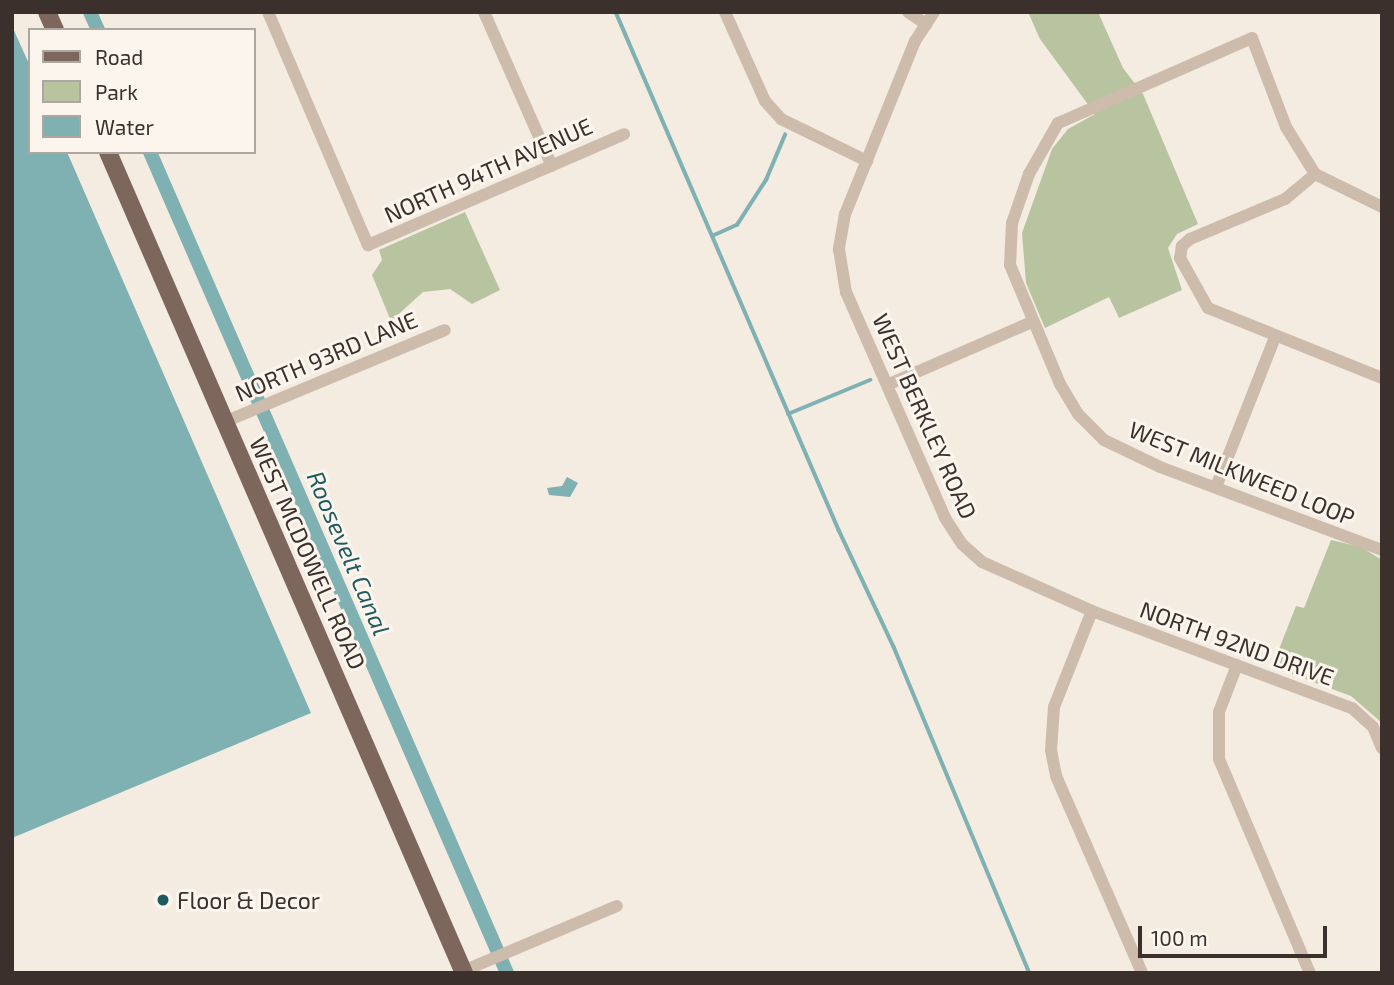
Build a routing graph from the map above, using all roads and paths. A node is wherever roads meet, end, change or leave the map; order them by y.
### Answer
1 (47, 12) edge
2 (268, 12) edge
3 (484, 12) edge
4 (725, 12) edge
5 (908, 12) edge
6 (934, 12) edge
7 (926, 24) junction
8 (54, 28) edge
9 (624, 134) dead end
10 (109, 154) edge
11 (867, 161) junction
12 (552, 166) junction
13 (1315, 174) junction
14 (1382, 207) edge
15 (1032, 322) junction
16 (445, 330) dead end
17 (1275, 337) junction
18 (1382, 378) edge
19 (887, 385) junction
20 (224, 422) junction
21 (1216, 487) junction
22 (1382, 550) edge
23 (1092, 611) junction
24 (1237, 665) junction
25 (1382, 748) edge
26 (617, 906) dead end
27 (463, 972) edge
28 (1142, 973) edge
29 (1310, 973) edge

1 - 8 main road
2 - 12 street, NORTH 94TH AVENUE
3 - 12 street
4 - 11 street
5 - 7 street
6 - 7 street
7 - 11 street
9 - 12 street, NORTH 94TH AVENUE
10 - 20 main road, WEST MCDOWELL ROAD
11 - 19 street, WEST BERKLEY ROAD
13 - 14 street
13 - 15 street, WEST MILKWEED LOOP
13 - 17 street
15 - 19 street
15 - 21 street, WEST MILKWEED LOOP
16 - 20 street, NORTH 93RD LANE
17 - 18 street
17 - 21 street
19 - 23 street, WEST BERKLEY ROAD
20 - 27 main road, WEST MCDOWELL ROAD
21 - 22 street, WEST MILKWEED LOOP
23 - 24 street, NORTH 92ND DRIVE
23 - 28 street
24 - 25 street, NORTH 92ND DRIVE
24 - 29 street
26 - 27 street

